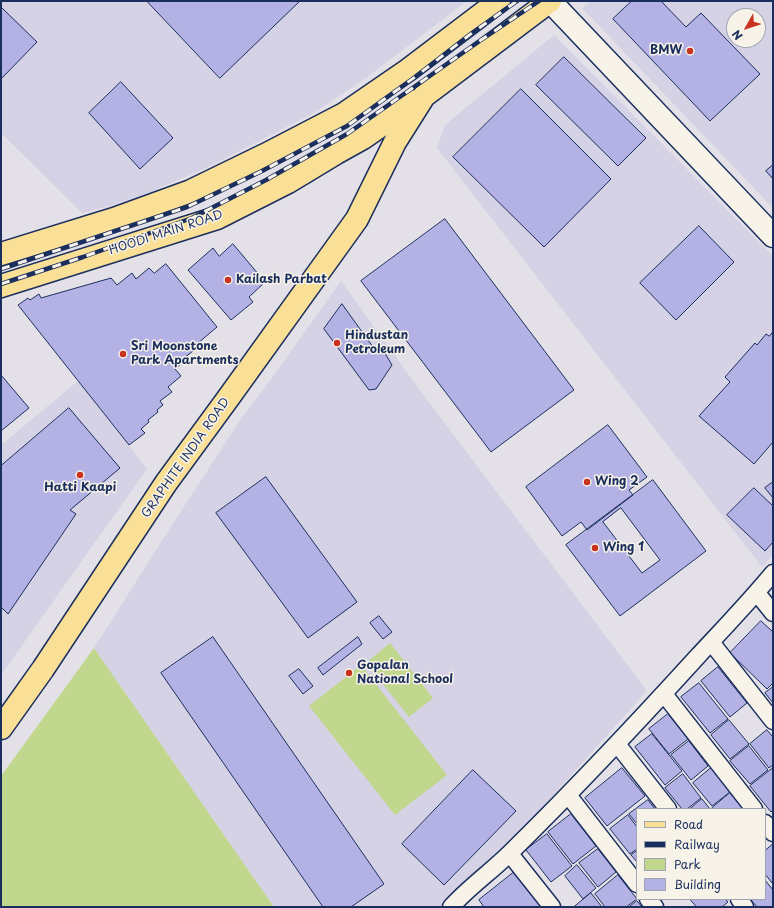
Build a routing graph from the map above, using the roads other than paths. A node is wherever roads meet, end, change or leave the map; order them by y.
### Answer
1 (499, 1) edge
2 (550, 1) edge
3 (408, 70) junction
4 (424, 96) junction
5 (773, 236) edge
6 (1, 254) edge
7 (1, 286) edge
8 (773, 573) edge
9 (757, 593) junction
10 (773, 614) edge
11 (711, 642) junction
12 (664, 694) junction
13 (773, 721) edge
14 (1, 728) edge
15 (617, 744) junction
16 (568, 795) junction
17 (667, 808) edge
18 (753, 808) edge
19 (766, 824) edge
20 (773, 833) edge
21 (510, 854) junction
22 (636, 883) edge
23 (460, 903) edge
24 (552, 907) edge

1 - 3 main road
2 - 4 main road, HOODI MAIN ROAD
2 - 5 street
3 - 4 main road
3 - 6 main road
4 - 7 main road, HOODI MAIN ROAD
4 - 14 main road, GRAPHITE INDIA ROAD
8 - 9 street
9 - 10 street
9 - 11 street
11 - 12 street
11 - 13 street
12 - 15 street
12 - 18 street
15 - 16 street
15 - 17 street
16 - 21 street
16 - 22 street
19 - 20 street
21 - 23 street
21 - 24 street

